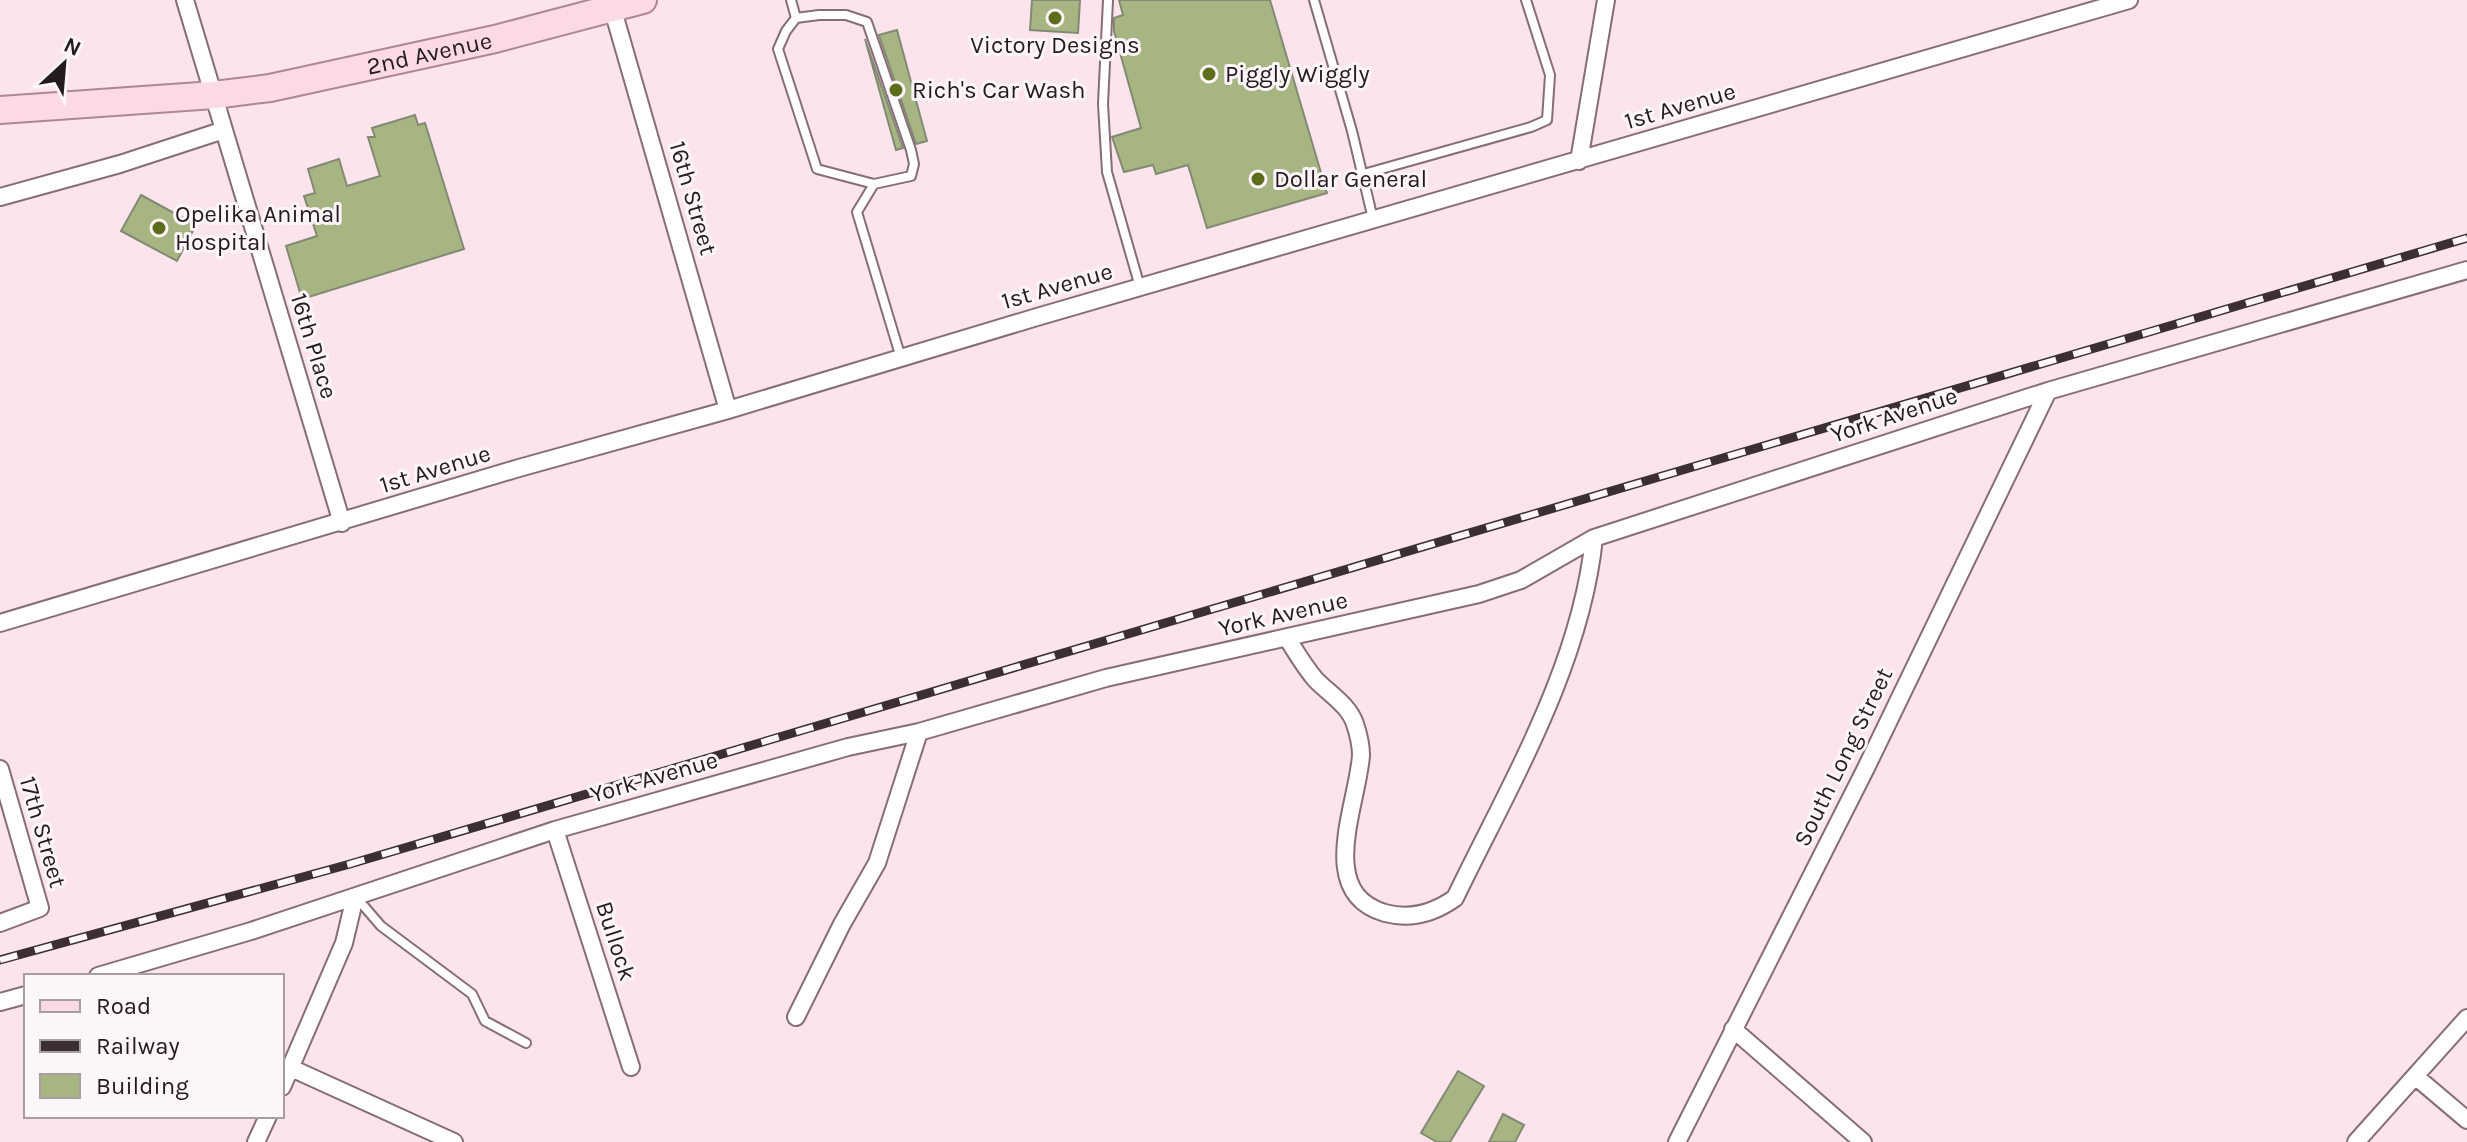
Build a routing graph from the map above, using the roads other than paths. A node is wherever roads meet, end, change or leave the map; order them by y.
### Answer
1 (185, 0) edge
2 (643, 0) edge
3 (791, 0) edge
4 (1108, 0) edge
5 (1314, 0) edge
6 (1526, 0) edge
7 (1606, 0) edge
8 (2129, 0) edge
9 (612, 4) edge
10 (796, 18) junction
11 (214, 95) junction
12 (0, 110) edge
13 (224, 130) junction
14 (1579, 161) junction
15 (1360, 175) junction
16 (874, 184) junction
17 (0, 197) edge
18 (1373, 220) junction
19 (2467, 270) edge
20 (1140, 287) junction
21 (901, 358) junction
22 (2048, 391) junction
23 (728, 410) junction
24 (342, 523) junction
25 (1594, 538) junction
26 (0, 623) edge
27 (1287, 638) junction
28 (919, 732) junction
29 (0, 769) edge
30 (555, 830) junction
31 (355, 897) junction
32 (0, 923) edge
33 (105, 974) edge
34 (24, 996) edge
35 (0, 1002) edge
36 (796, 1017) dead end
37 (2467, 1018) edge
38 (1733, 1029) junction
39 (526, 1043) dead end
40 (631, 1067) dead end
41 (291, 1068) junction
42 (2415, 1076) junction
43 (284, 1083) edge
44 (267, 1118) edge
45 (2467, 1120) edge
46 (256, 1142) edge
47 (454, 1142) edge
48 (1677, 1142) edge
49 (1863, 1142) edge
50 (2356, 1142) edge

1 - 11 street, 16th Place
2 - 9 main road, 2nd Avenue
3 - 10 lane
4 - 20 lane
5 - 15 lane
6 - 15 lane
7 - 14 street
8 - 14 street, 1st Avenue
9 - 11 main road, 2nd Avenue
9 - 23 street, 16th Street
10 - 16 lane
10 - 16 lane
11 - 12 main road, 2nd Avenue
11 - 13 street, 16th Place
13 - 17 street
13 - 24 street, 16th Place
14 - 18 street, 1st Avenue
15 - 18 lane
16 - 21 lane
18 - 20 street, 1st Avenue
19 - 22 street, York Avenue
20 - 21 street, 1st Avenue
21 - 23 street, 1st Avenue
22 - 25 street, York Avenue
22 - 38 street, South Long Street
23 - 24 street, 1st Avenue
24 - 26 street, 1st Avenue
25 - 27 street, York Avenue
25 - 27 street
27 - 28 street, York Avenue
28 - 30 street, York Avenue
28 - 36 street
29 - 32 street, 17th Street
30 - 31 street, York Avenue
30 - 40 street, Bullock
31 - 33 street, York Avenue
31 - 39 lane
31 - 41 street
34 - 35 street
37 - 42 street
38 - 48 street, South Long Street
38 - 49 street
41 - 43 street
41 - 47 street
42 - 45 street
42 - 50 street
44 - 46 street

